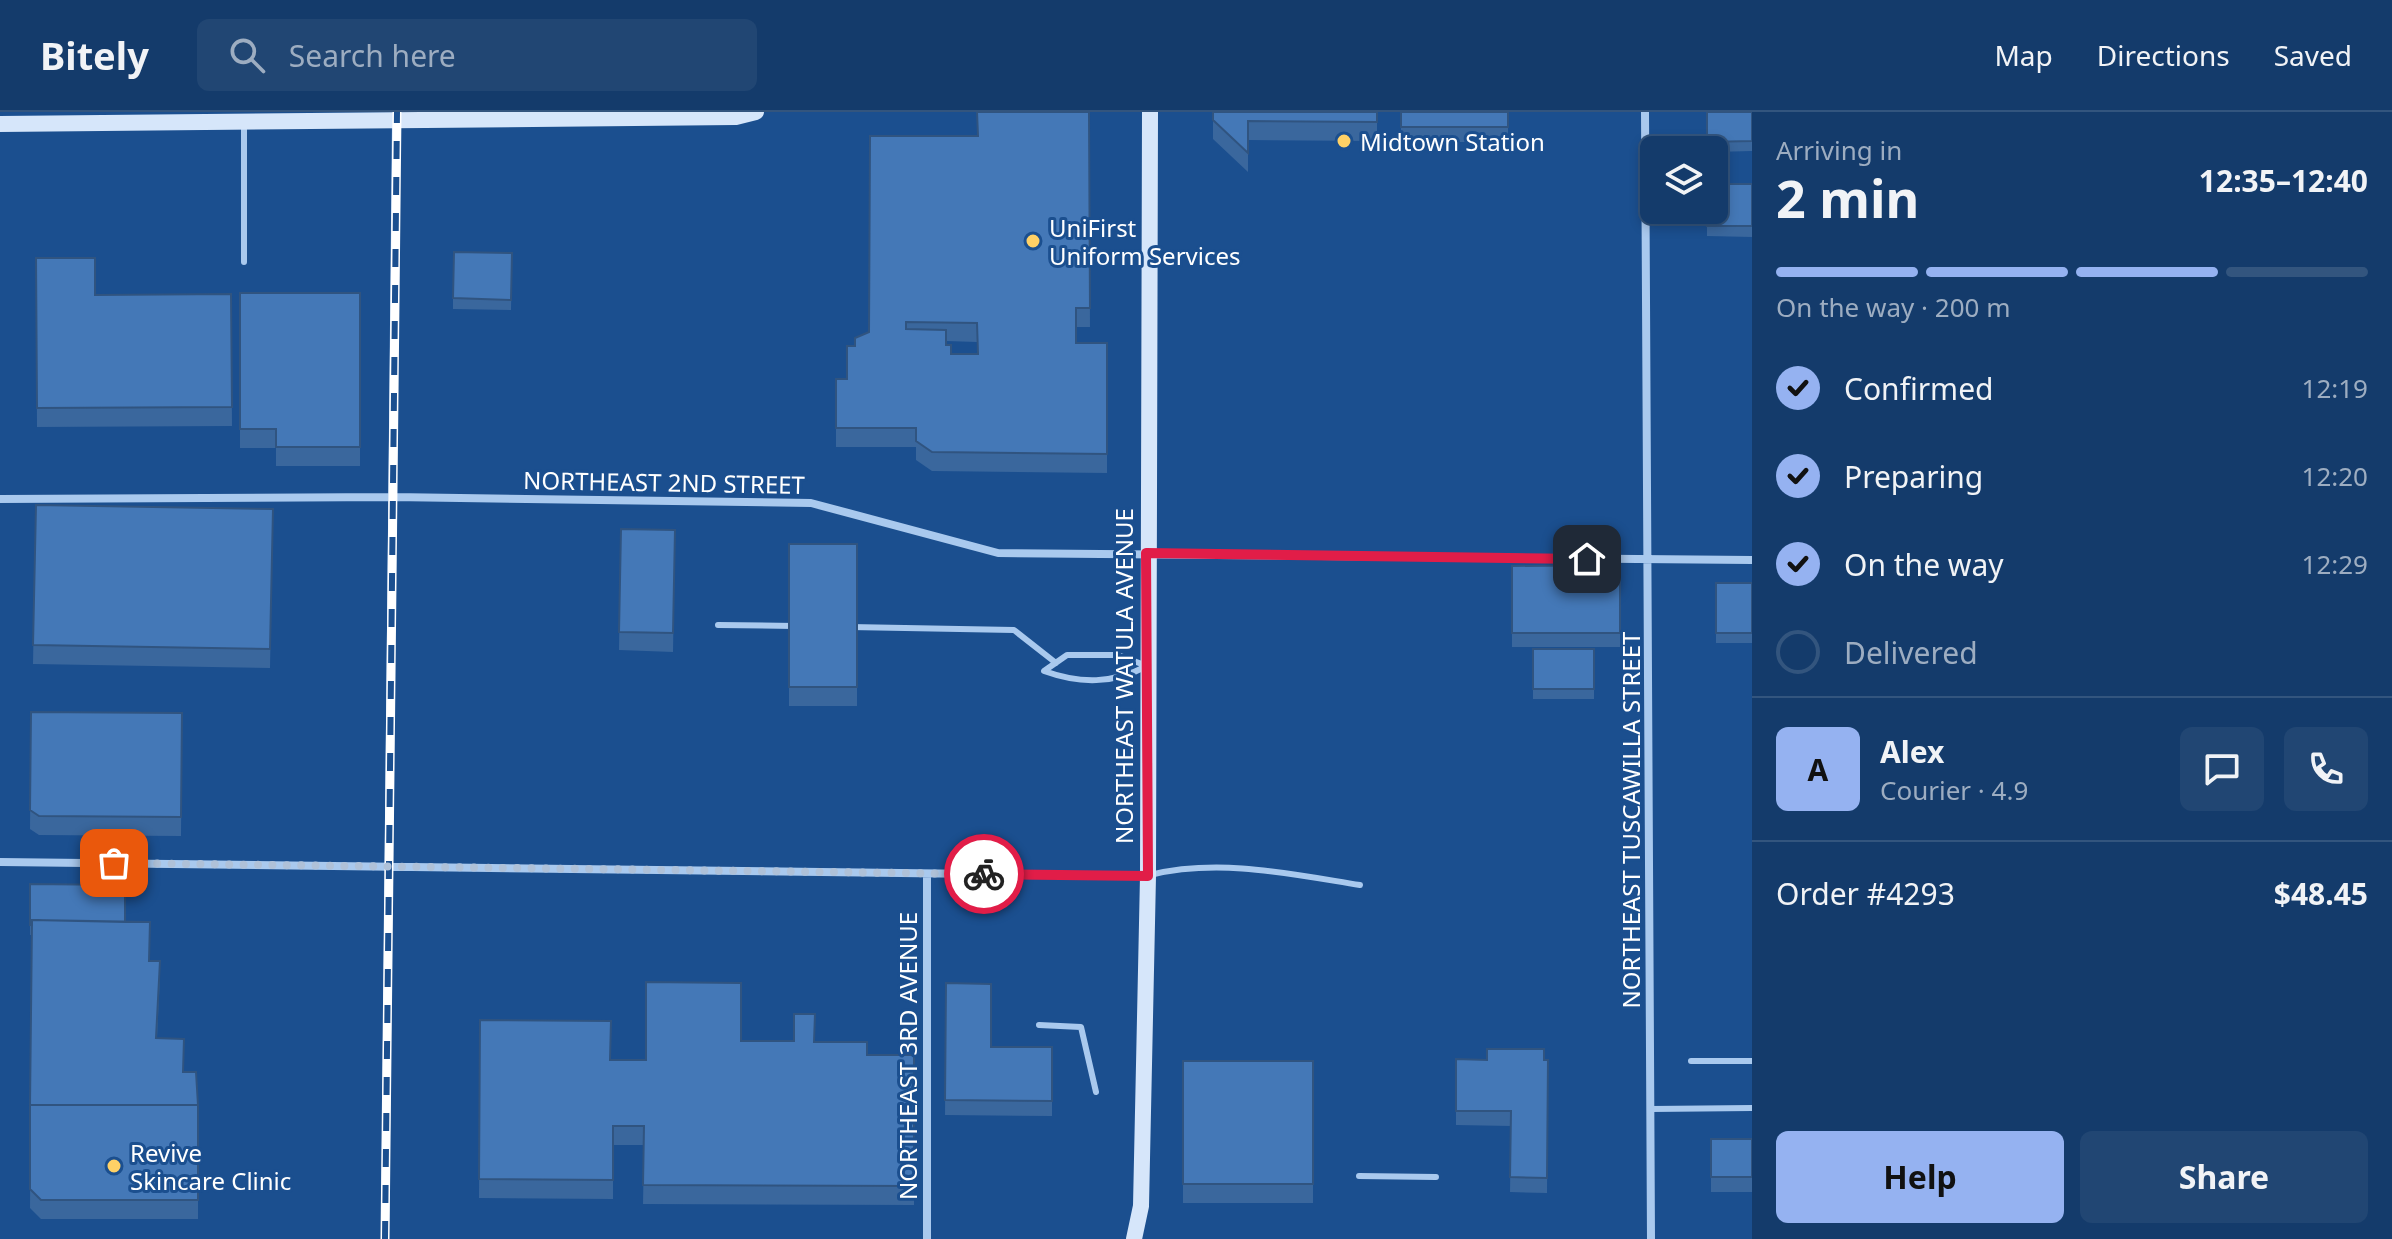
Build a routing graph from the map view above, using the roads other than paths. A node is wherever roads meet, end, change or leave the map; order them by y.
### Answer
1 (756, 112) edge
2 (1150, 112) edge
3 (1645, 112) edge
4 (197, 117) edge
5 (396, 121) junction
6 (244, 122) junction
7 (0, 124) edge
8 (244, 262) dead end
9 (393, 497) junction
10 (0, 499) edge
11 (1146, 553) junction
12 (1650, 560) junction
13 (1752, 560) edge
14 (718, 625) dead end
15 (811, 627) edge
16 (843, 627) edge
17 (1056, 663) junction
18 (1147, 666) junction
19 (0, 862) edge
20 (389, 866) junction
21 (927, 874) junction
22 (1148, 876) junction
23 (1360, 885) dead end
24 (1039, 1025) dead end
25 (1691, 1061) dead end
26 (1752, 1061) edge
27 (1096, 1092) dead end
28 (1752, 1108) edge
29 (1651, 1109) junction
30 (1359, 1176) dead end
31 (1436, 1177) dead end
32 (385, 1239) edge
33 (927, 1239) edge
34 (1134, 1239) edge
35 (1651, 1239) edge

1 - 5 street
2 - 11 street, NORTHEAST WATULA AVENUE
3 - 12 street, NORTHEAST TUSCAWILLA STREET
4 - 6 street
4 - 7 street
5 - 6 street
5 - 9 street
6 - 8 lane
9 - 10 street, NORTHEAST 2ND STREET
9 - 11 street, NORTHEAST 2ND STREET
9 - 20 street
11 - 12 street, NORTHEAST 2ND STREET
11 - 18 street, NORTHEAST WATULA AVENUE
12 - 13 street, NORTHEAST 2ND STREET
12 - 29 street, NORTHEAST TUSCAWILLA STREET
14 - 15 lane
16 - 17 lane
17 - 18 lane
17 - 18 lane
18 - 22 street, NORTHEAST WATULA AVENUE
19 - 20 street
20 - 21 street
20 - 32 street
21 - 22 street
21 - 33 street, NORTHEAST 3RD AVENUE
22 - 23 lane
22 - 34 street, NORTHEAST WATULA AVENUE
24 - 27 lane
25 - 26 lane
28 - 29 lane
29 - 35 street, NORTHEAST TUSCAWILLA STREET
30 - 31 lane

